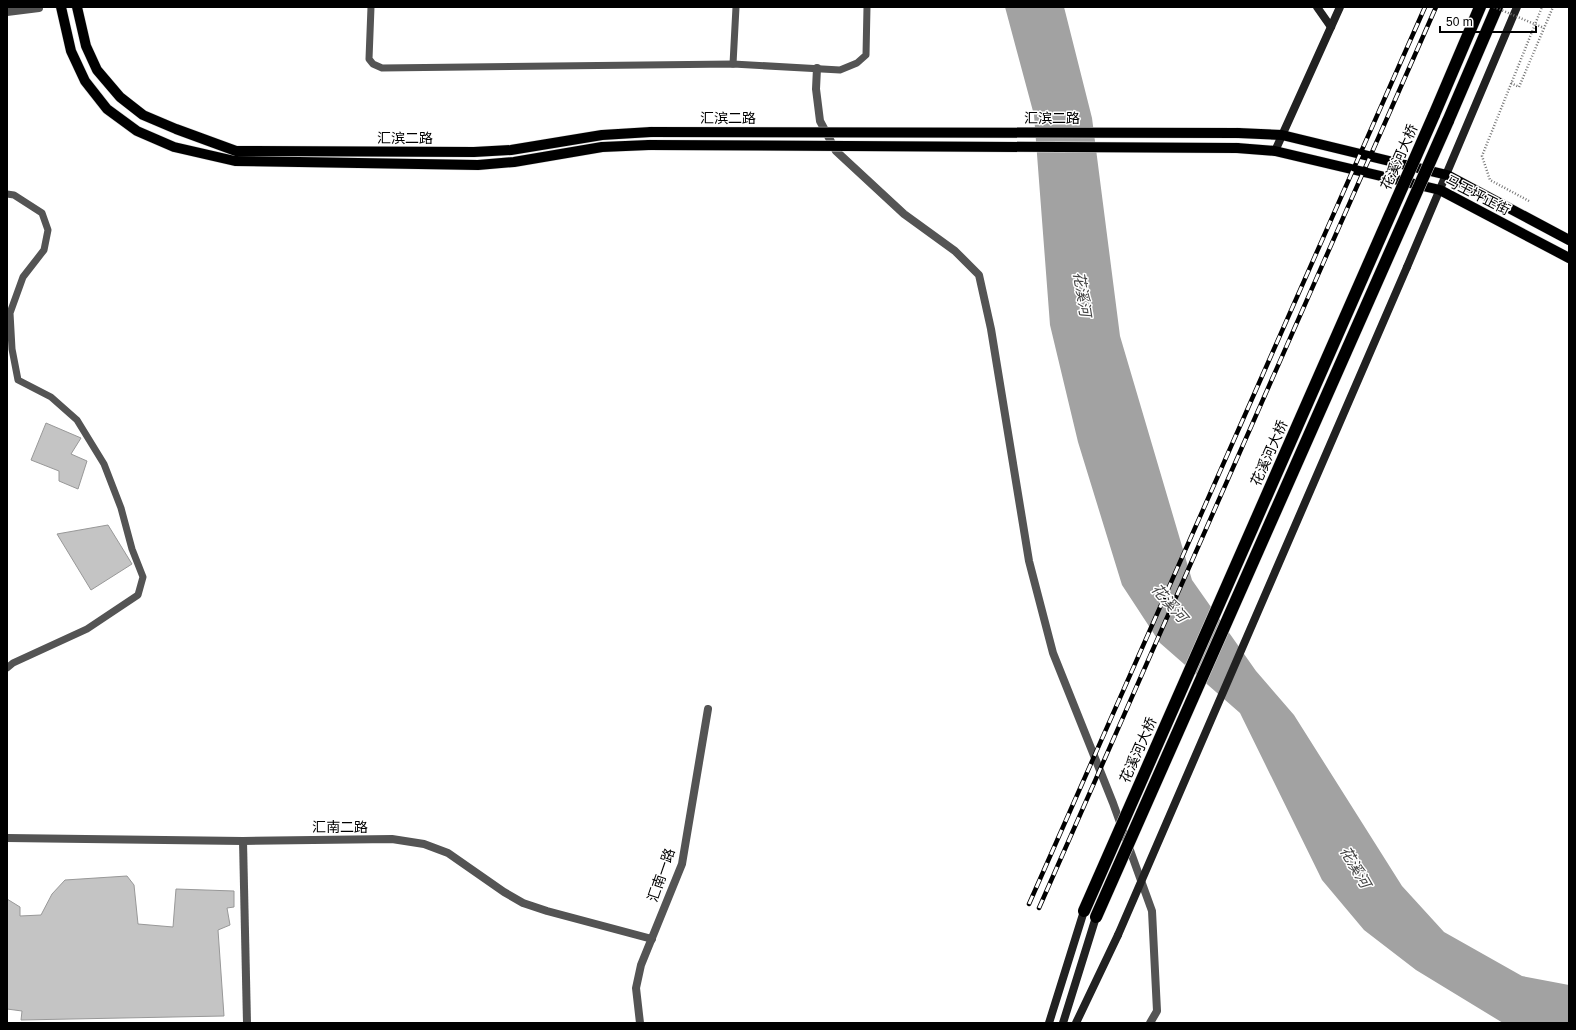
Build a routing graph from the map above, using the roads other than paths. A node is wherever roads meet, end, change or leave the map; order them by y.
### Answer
1 (61, 7) edge
2 (76, 7) edge
3 (370, 7) edge
4 (736, 7) edge
5 (867, 7) edge
6 (1317, 7) edge
7 (1340, 7) edge
8 (1480, 7) edge
9 (1496, 7) edge
10 (1517, 7) edge
11 (39, 8) dead end
12 (7, 12) edge
13 (1331, 27) junction
14 (733, 64) junction
15 (817, 68) junction
16 (1282, 135) junction
17 (1275, 151) junction
18 (235, 156) junction
19 (1447, 175) junction
20 (1440, 190) junction
21 (7, 194) edge
22 (1569, 240) edge
23 (1569, 258) edge
24 (7, 668) edge
25 (708, 709) dead end
26 (7, 838) edge
27 (243, 841) junction
28 (1084, 911) joint
29 (1096, 917) joint
30 (652, 939) junction
31 (246, 1023) edge
32 (640, 1023) edge
33 (1049, 1023) edge
34 (1063, 1023) edge
35 (1076, 1023) edge
36 (1150, 1023) edge

1 - 18 main road, 汇滨二路
2 - 18 main road, 汇滨二路
3 - 14 lane
4 - 14 lane
5 - 15 lane
6 - 13 main road
7 - 13 main road
8 - 28 highway, 花溪河大桥, bridge
9 - 29 highway, 花溪河大桥, bridge
10 - 19 main road
11 - 12 street
13 - 16 main road
14 - 15 lane
15 - 36 street
16 - 17 main road
16 - 18 main road, 汇滨二路, bridge
16 - 19 main road, 汇滨二路
17 - 18 main road, 汇滨二路, bridge
17 - 20 main road, 马王坪正街
19 - 20 main road
19 - 22 main road, 马王坪正街
20 - 23 main road, 马王坪正街
20 - 35 main road, bridge
21 - 24 lane
25 - 30 street, 汇南一路
26 - 27 street, 汇南二路
27 - 30 street, 汇南二路
27 - 31 street
28 - 33 main road
29 - 34 main road
30 - 32 street, 汇南一路

